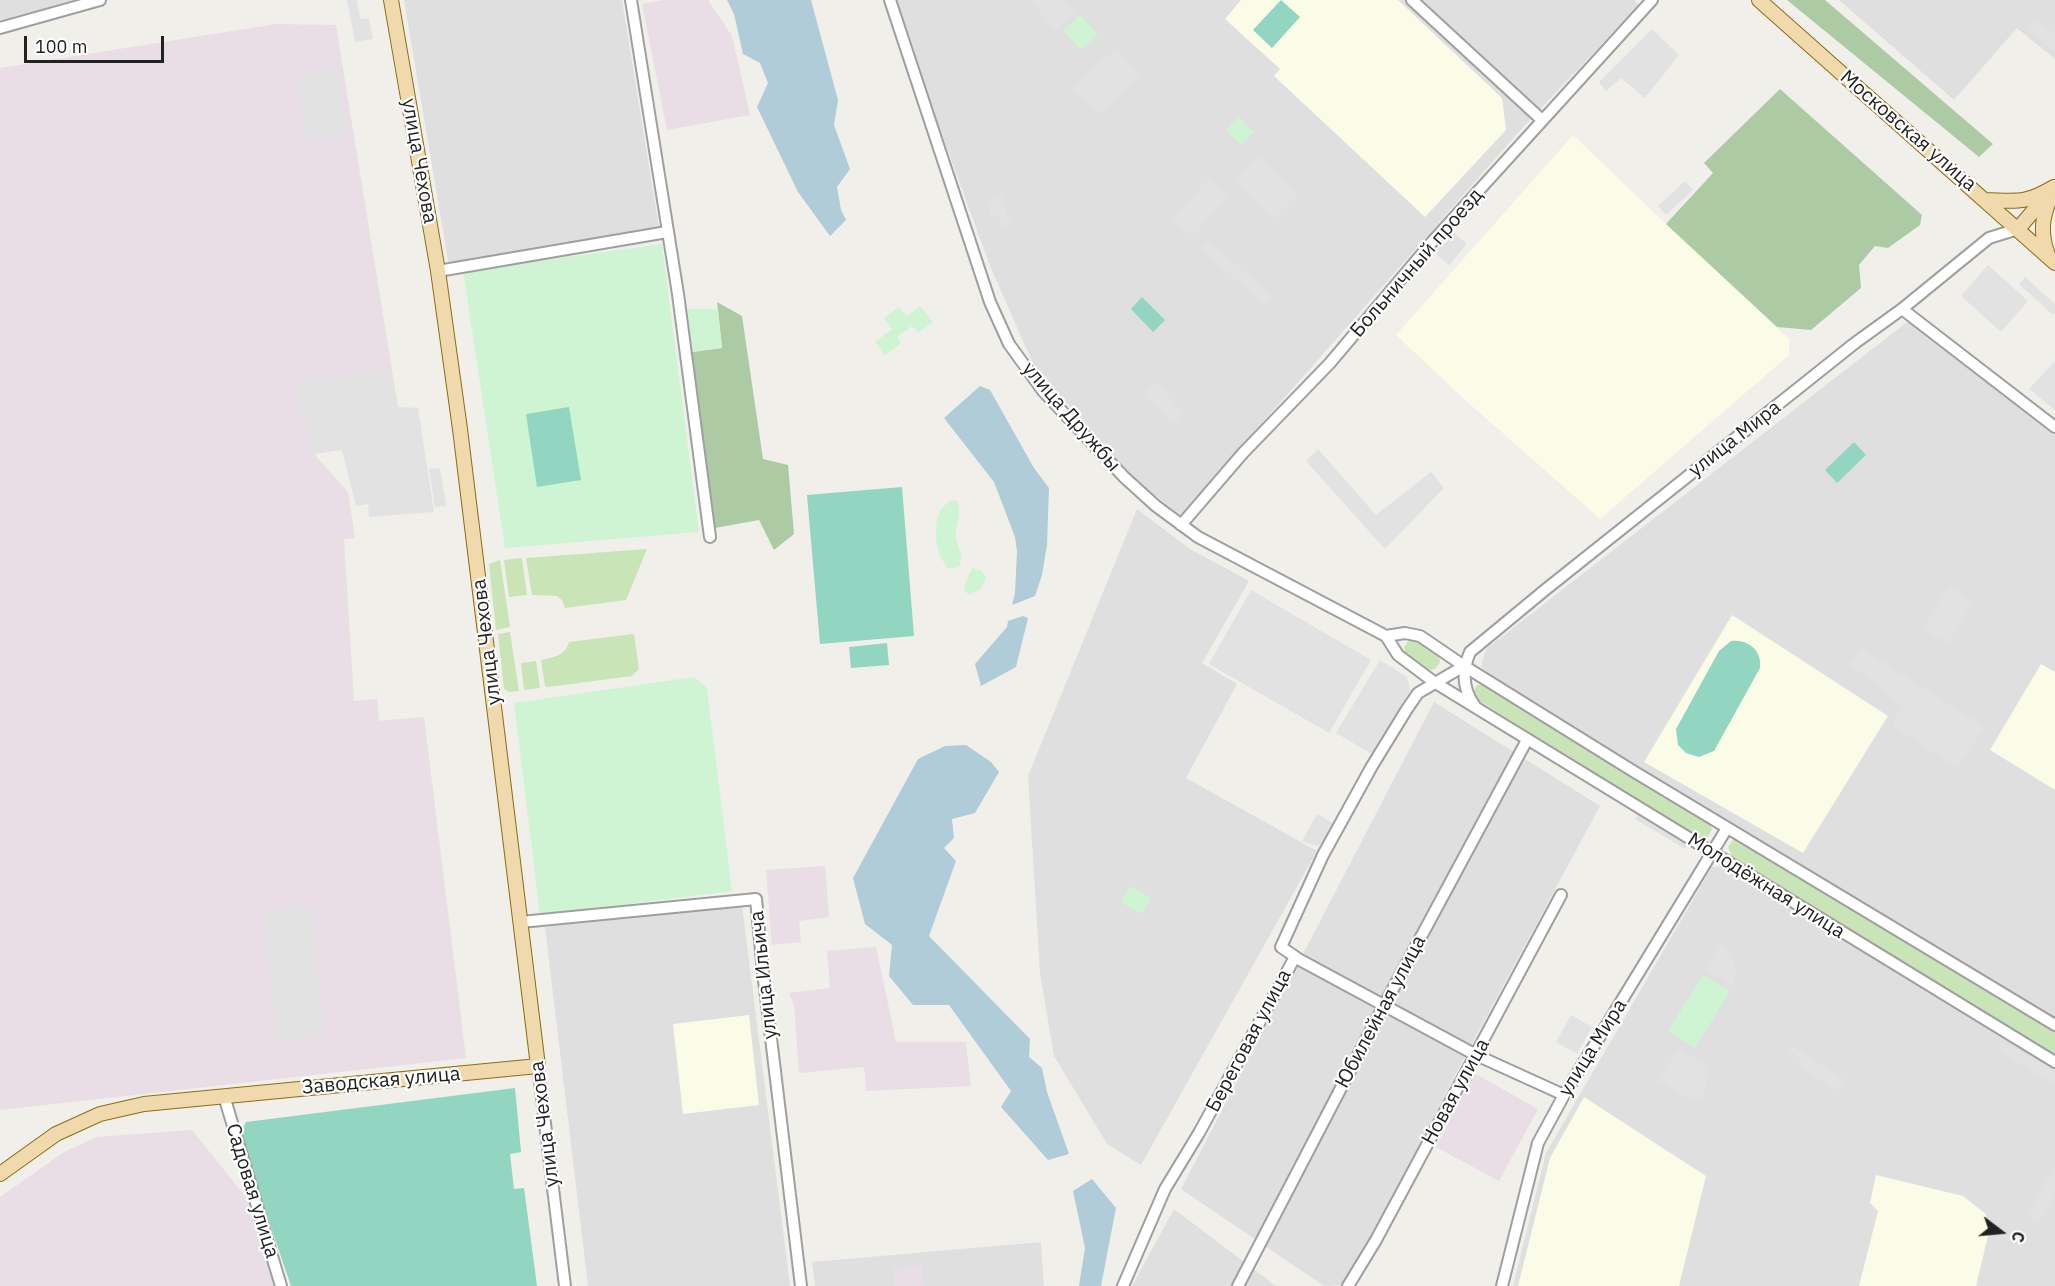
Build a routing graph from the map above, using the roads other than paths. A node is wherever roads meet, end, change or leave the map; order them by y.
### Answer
1 (100, 0) edge
2 (391, 0) edge
3 (631, 0) edge
4 (890, 0) edge
5 (1412, 0) edge
6 (1759, 0) edge
7 (1648, 2) edge
8 (0, 28) edge
9 (1542, 120) junction
10 (2054, 186) edge
11 (1986, 201) junction
12 (2018, 229) junction
13 (667, 232) junction
14 (2052, 260) edge
15 (438, 271) junction
16 (1902, 309) junction
17 (2055, 427) edge
18 (1181, 525) junction
19 (710, 537) dead end
20 (1386, 636) junction
21 (1464, 666) junction
22 (1488, 680) junction
23 (1434, 682) junction
24 (1474, 704) junction
25 (1527, 740) junction
26 (1726, 828) junction
27 (1712, 852) junction
28 (1561, 895) dead end
29 (521, 922) junction
30 (1295, 957) junction
31 (1384, 1006) junction
32 (2055, 1025) edge
33 (1476, 1055) junction
34 (2055, 1062) edge
35 (538, 1066) junction
36 (1564, 1095) junction
37 (224, 1096) junction
38 (0, 1174) edge
39 (281, 1286) edge
40 (565, 1286) edge
41 (801, 1286) edge
42 (1123, 1286) edge
43 (1238, 1286) edge
44 (1348, 1286) edge
45 (1502, 1286) edge

1 - 8 street
2 - 15 main road, улица Чехова
3 - 13 street
4 - 18 street, улица Дружбы
5 - 9 street
6 - 11 main road, Московская улица
7 - 9 street, Больничный проезд
9 - 18 street, Больничный проезд
10 - 11 main road
10 - 12 main road
10 - 14 main road
11 - 12 main road, Московская улица
12 - 14 main road, Московская улица
12 - 16 street, улица Мира
13 - 15 street
13 - 19 street
15 - 29 main road, улица Чехова
16 - 17 street
16 - 21 street, улица Мира
18 - 20 street, улица Дружбы
20 - 21 street, улица Дружбы
20 - 23 street, улица Дружбы
21 - 22 street, Молодёжная улица
21 - 23 street, Береговая улица
21 - 24 street
22 - 24 street
22 - 26 street, Молодёжная улица
23 - 24 street, Молодёжная улица
23 - 30 street, Береговая улица
24 - 25 street, Молодёжная улица
25 - 27 street, Молодёжная улица
25 - 31 street, Юбилейная улица
26 - 27 street, улица Мира
26 - 32 street, Молодёжная улица
27 - 34 street, Молодёжная улица
27 - 36 street, улица Мира
28 - 33 street, Новая улица
29 - 35 main road, улица Чехова
29 - 41 street, улица Ильича
30 - 31 street
30 - 42 street, Береговая улица
31 - 33 street
31 - 43 street, Юбилейная улица
33 - 36 street
33 - 44 street, Новая улица
35 - 37 main road, Заводская улица
35 - 40 street, улица Чехова
36 - 45 street, улица Мира
37 - 38 main road, Заводская улица
37 - 39 street, Садовая улица

